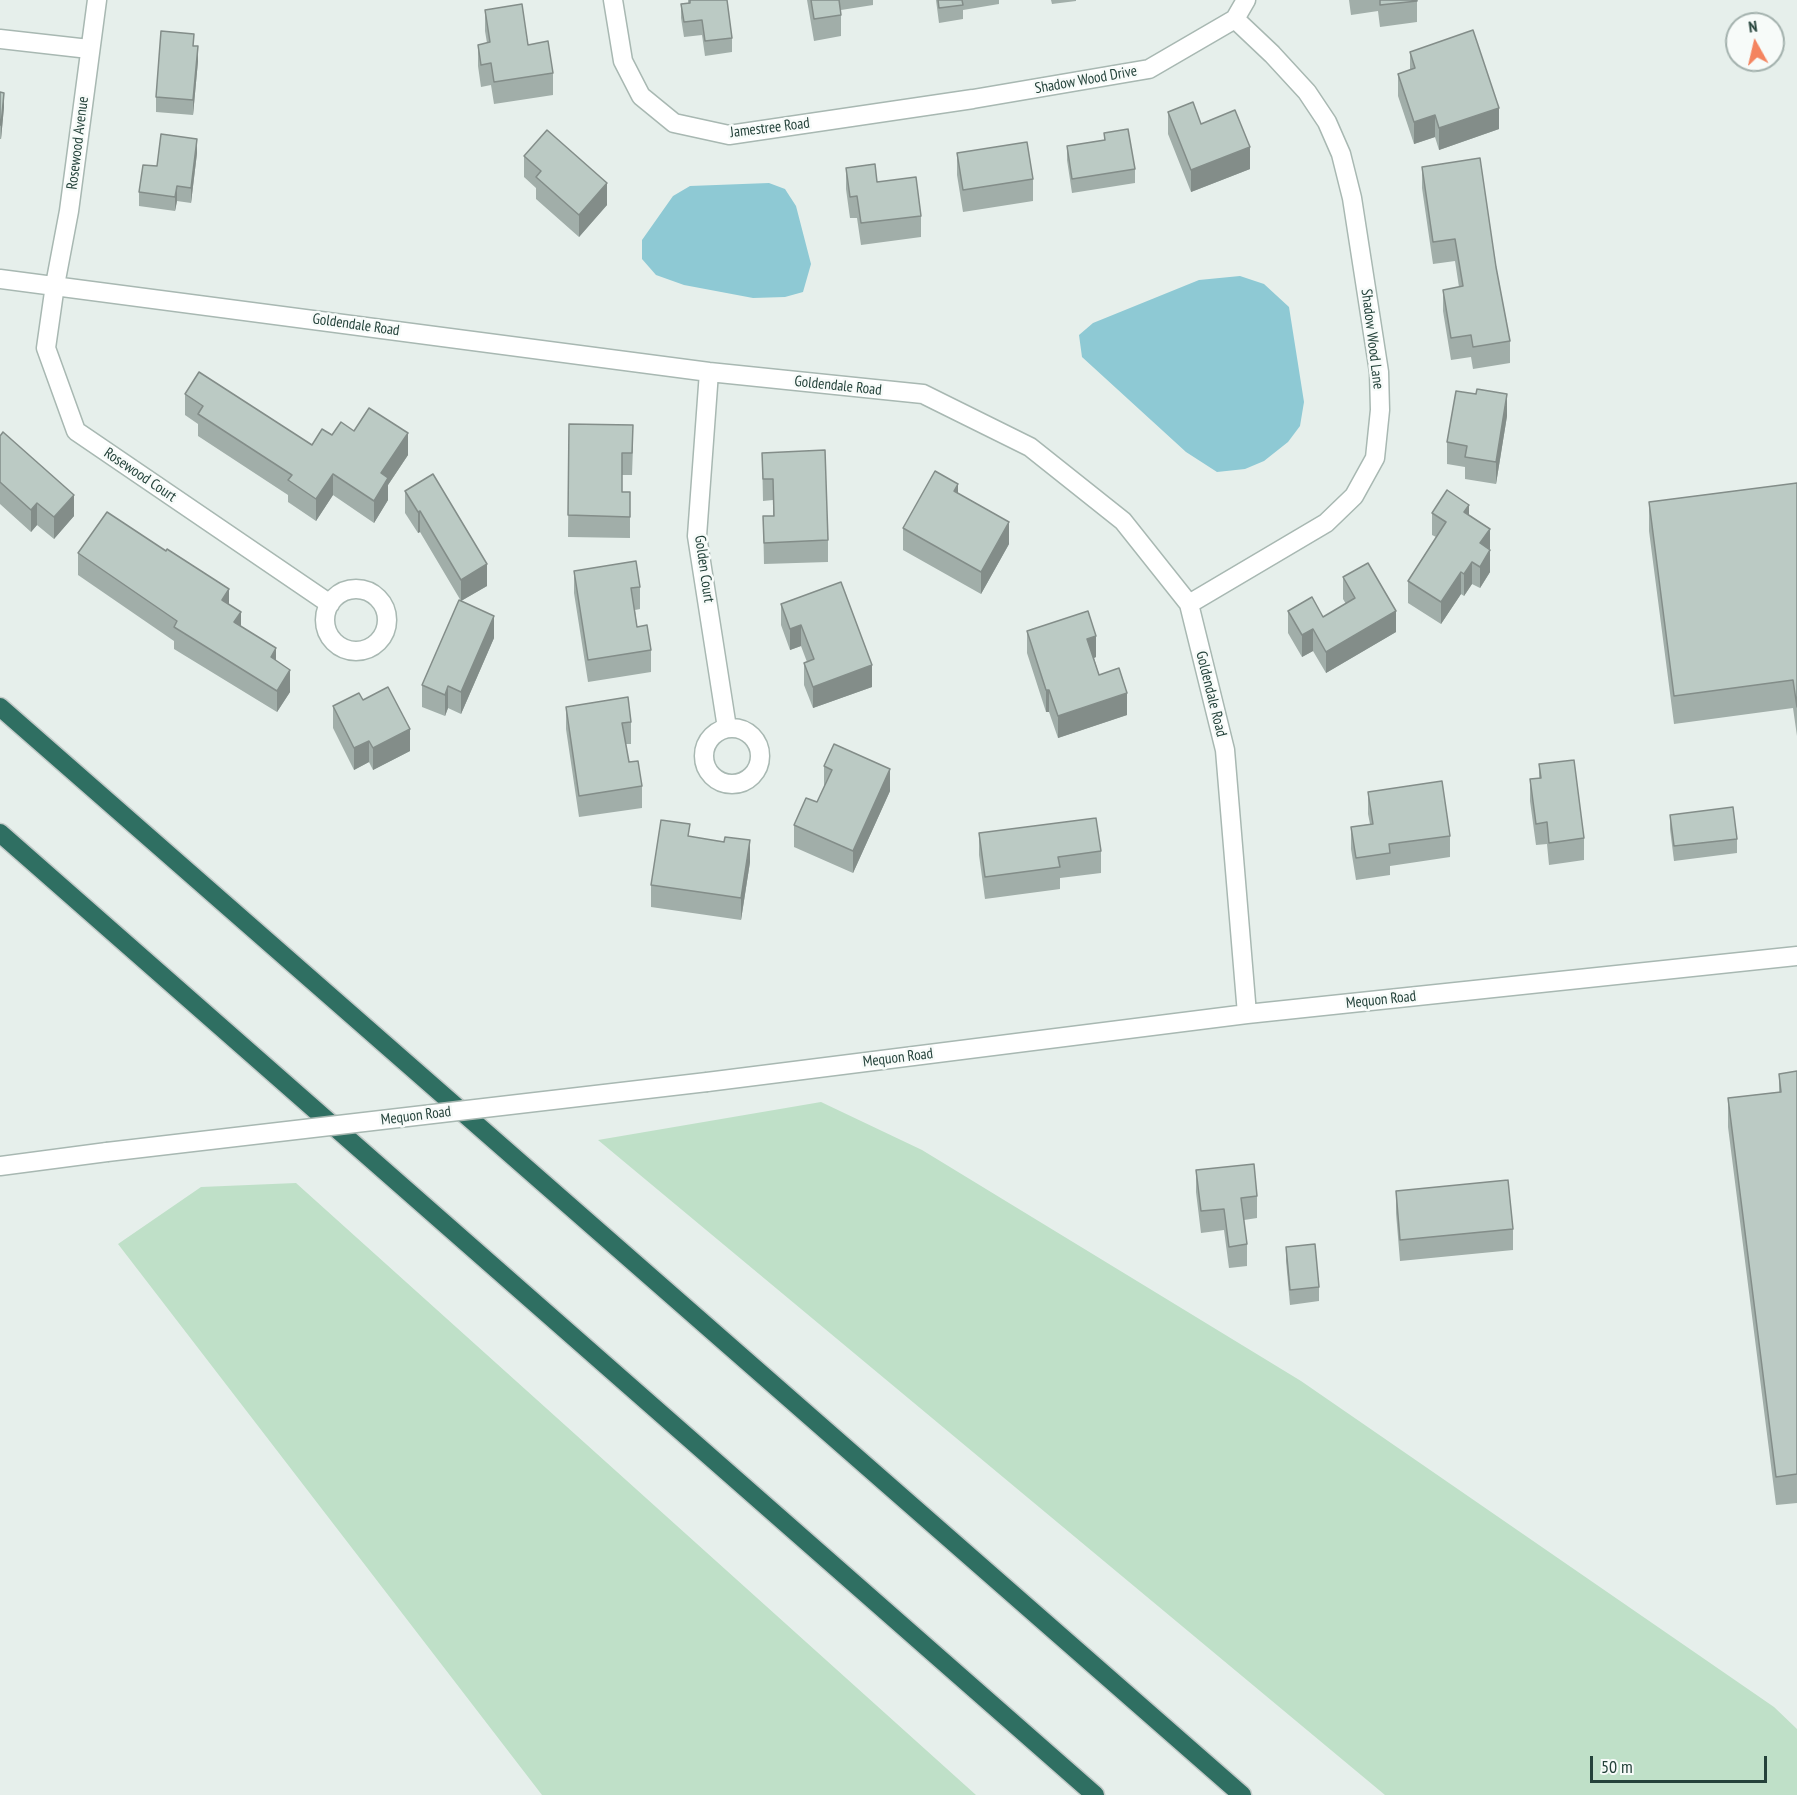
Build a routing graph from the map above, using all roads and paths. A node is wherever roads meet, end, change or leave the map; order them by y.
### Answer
1 (97, 0) edge
2 (613, 0) edge
3 (1246, 0) edge
4 (1235, 19) junction
5 (0, 39) edge
6 (89, 48) junction
7 (973, 99) joint
8 (0, 279) edge
9 (55, 285) junction
10 (709, 372) junction
11 (330, 604) dead end
12 (1189, 604) junction
13 (0, 706) edge
14 (727, 728) dead end
15 (0, 833) edge
16 (1797, 956) edge
17 (1247, 1014) junction
18 (0, 1166) edge
19 (1095, 1795) edge
20 (1242, 1795) edge

1 - 6 street, Rosewood Avenue
2 - 7 street, Jamestree Road
3 - 4 street, Shadow Wood Drive
4 - 7 street, Shadow Wood Drive
4 - 12 street, Shadow Wood Lane
5 - 6 street
6 - 9 street, Rosewood Avenue
8 - 9 street, Goldendale Road
9 - 10 street, Goldendale Road
9 - 11 street, Rosewood Court
10 - 12 street, Goldendale Road
10 - 14 street, Golden Court
12 - 17 street, Goldendale Road
13 - 20 highway
15 - 19 highway
16 - 17 street, Mequon Road
17 - 18 street, Mequon Road, bridge

